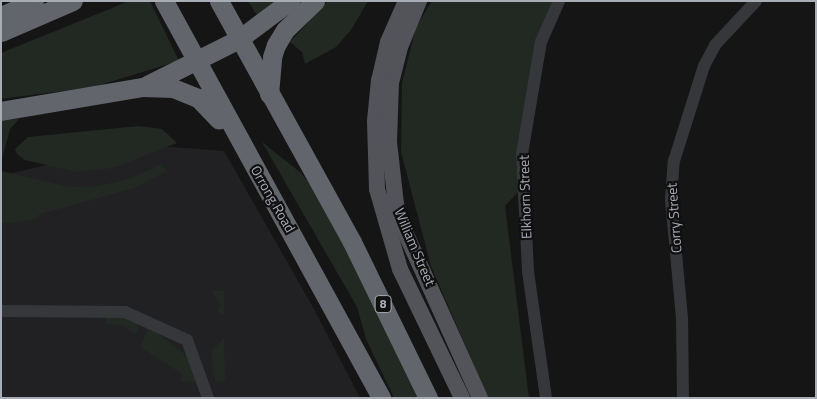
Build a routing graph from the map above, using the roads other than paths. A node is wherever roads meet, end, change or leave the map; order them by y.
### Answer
1 (34, 1) edge
2 (73, 1) edge
3 (164, 1) edge
4 (219, 1) edge
5 (290, 1) edge
6 (314, 1) edge
7 (406, 1) edge
8 (419, 1) edge
9 (559, 1) edge
10 (756, 1) edge
11 (1, 16) edge
12 (1, 32) edge
13 (240, 39) junction
14 (196, 62) junction
15 (143, 86) junction
16 (269, 94) junction
17 (1, 111) edge
18 (239, 141) junction
19 (1, 311) edge
20 (208, 398) edge
21 (381, 398) edge
22 (428, 398) edge
23 (462, 398) edge
24 (480, 398) edge
25 (546, 398) edge
26 (683, 398) edge

1 - 11 highway
2 - 12 highway
3 - 14 highway, Orrong Road
4 - 13 highway, 8
5 - 13 highway
6 - 16 highway
7 - 23 main road, William Street
8 - 24 main road, William Street
9 - 25 street, Elkhorn Street
10 - 26 street, Corry Street
13 - 14 highway
13 - 16 highway, 8
14 - 15 highway
14 - 18 highway, Orrong Road
15 - 17 highway
15 - 18 highway
16 - 22 highway, 8
18 - 21 highway, Orrong Road
19 - 20 street

